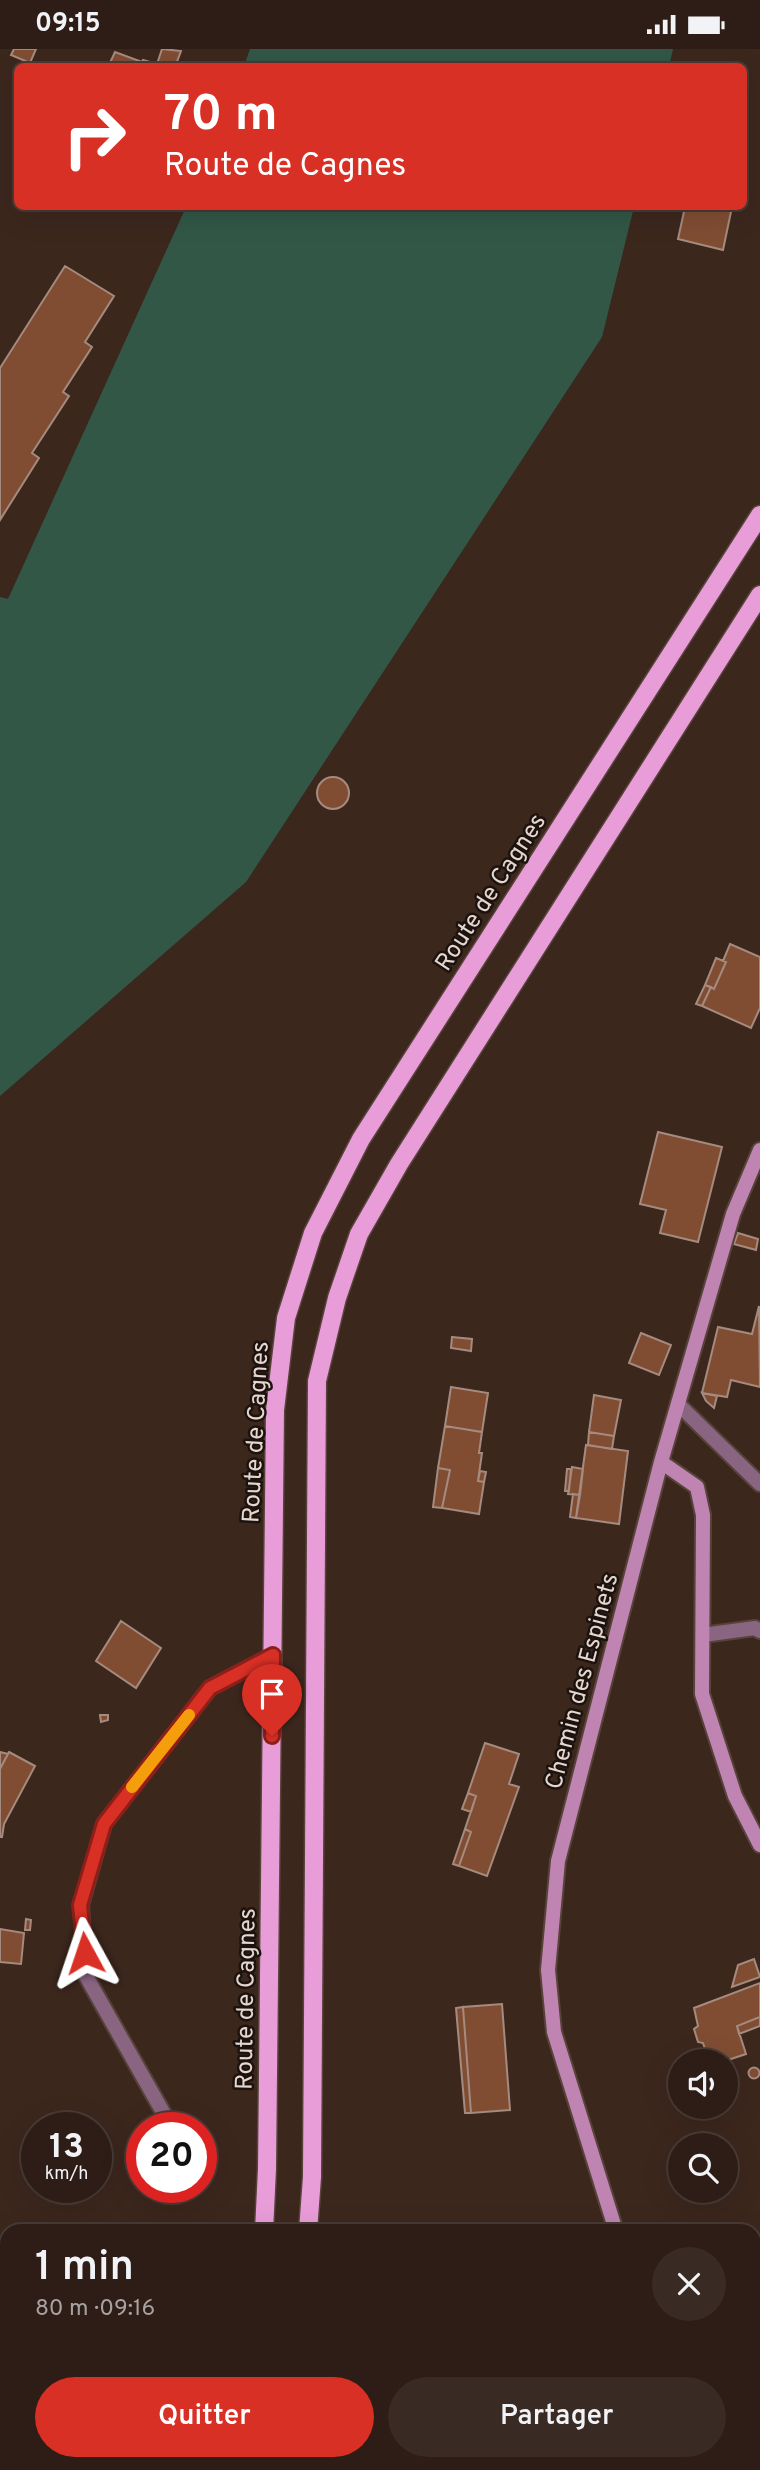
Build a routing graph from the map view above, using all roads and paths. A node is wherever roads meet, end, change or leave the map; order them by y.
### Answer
1 (760, 515) edge
2 (760, 595) edge
3 (760, 1150) edge
4 (678, 1404) junction
5 (661, 1462) junction
6 (760, 1485) edge
7 (760, 1631) edge
8 (703, 1635) junction
9 (273, 1655) junction
10 (760, 1845) edge
11 (163, 2112) edge
12 (264, 2224) edge
13 (309, 2224) edge
14 (614, 2224) edge

1 - 9 main road, Route de Cagnes
2 - 13 main road
3 - 4 street, Chemin des Espinets
4 - 5 street, Chemin des Espinets
4 - 6 street
5 - 8 street
5 - 14 street, Chemin des Espinets
7 - 8 street
8 - 10 street
9 - 11 street
9 - 12 main road, Route de Cagnes

